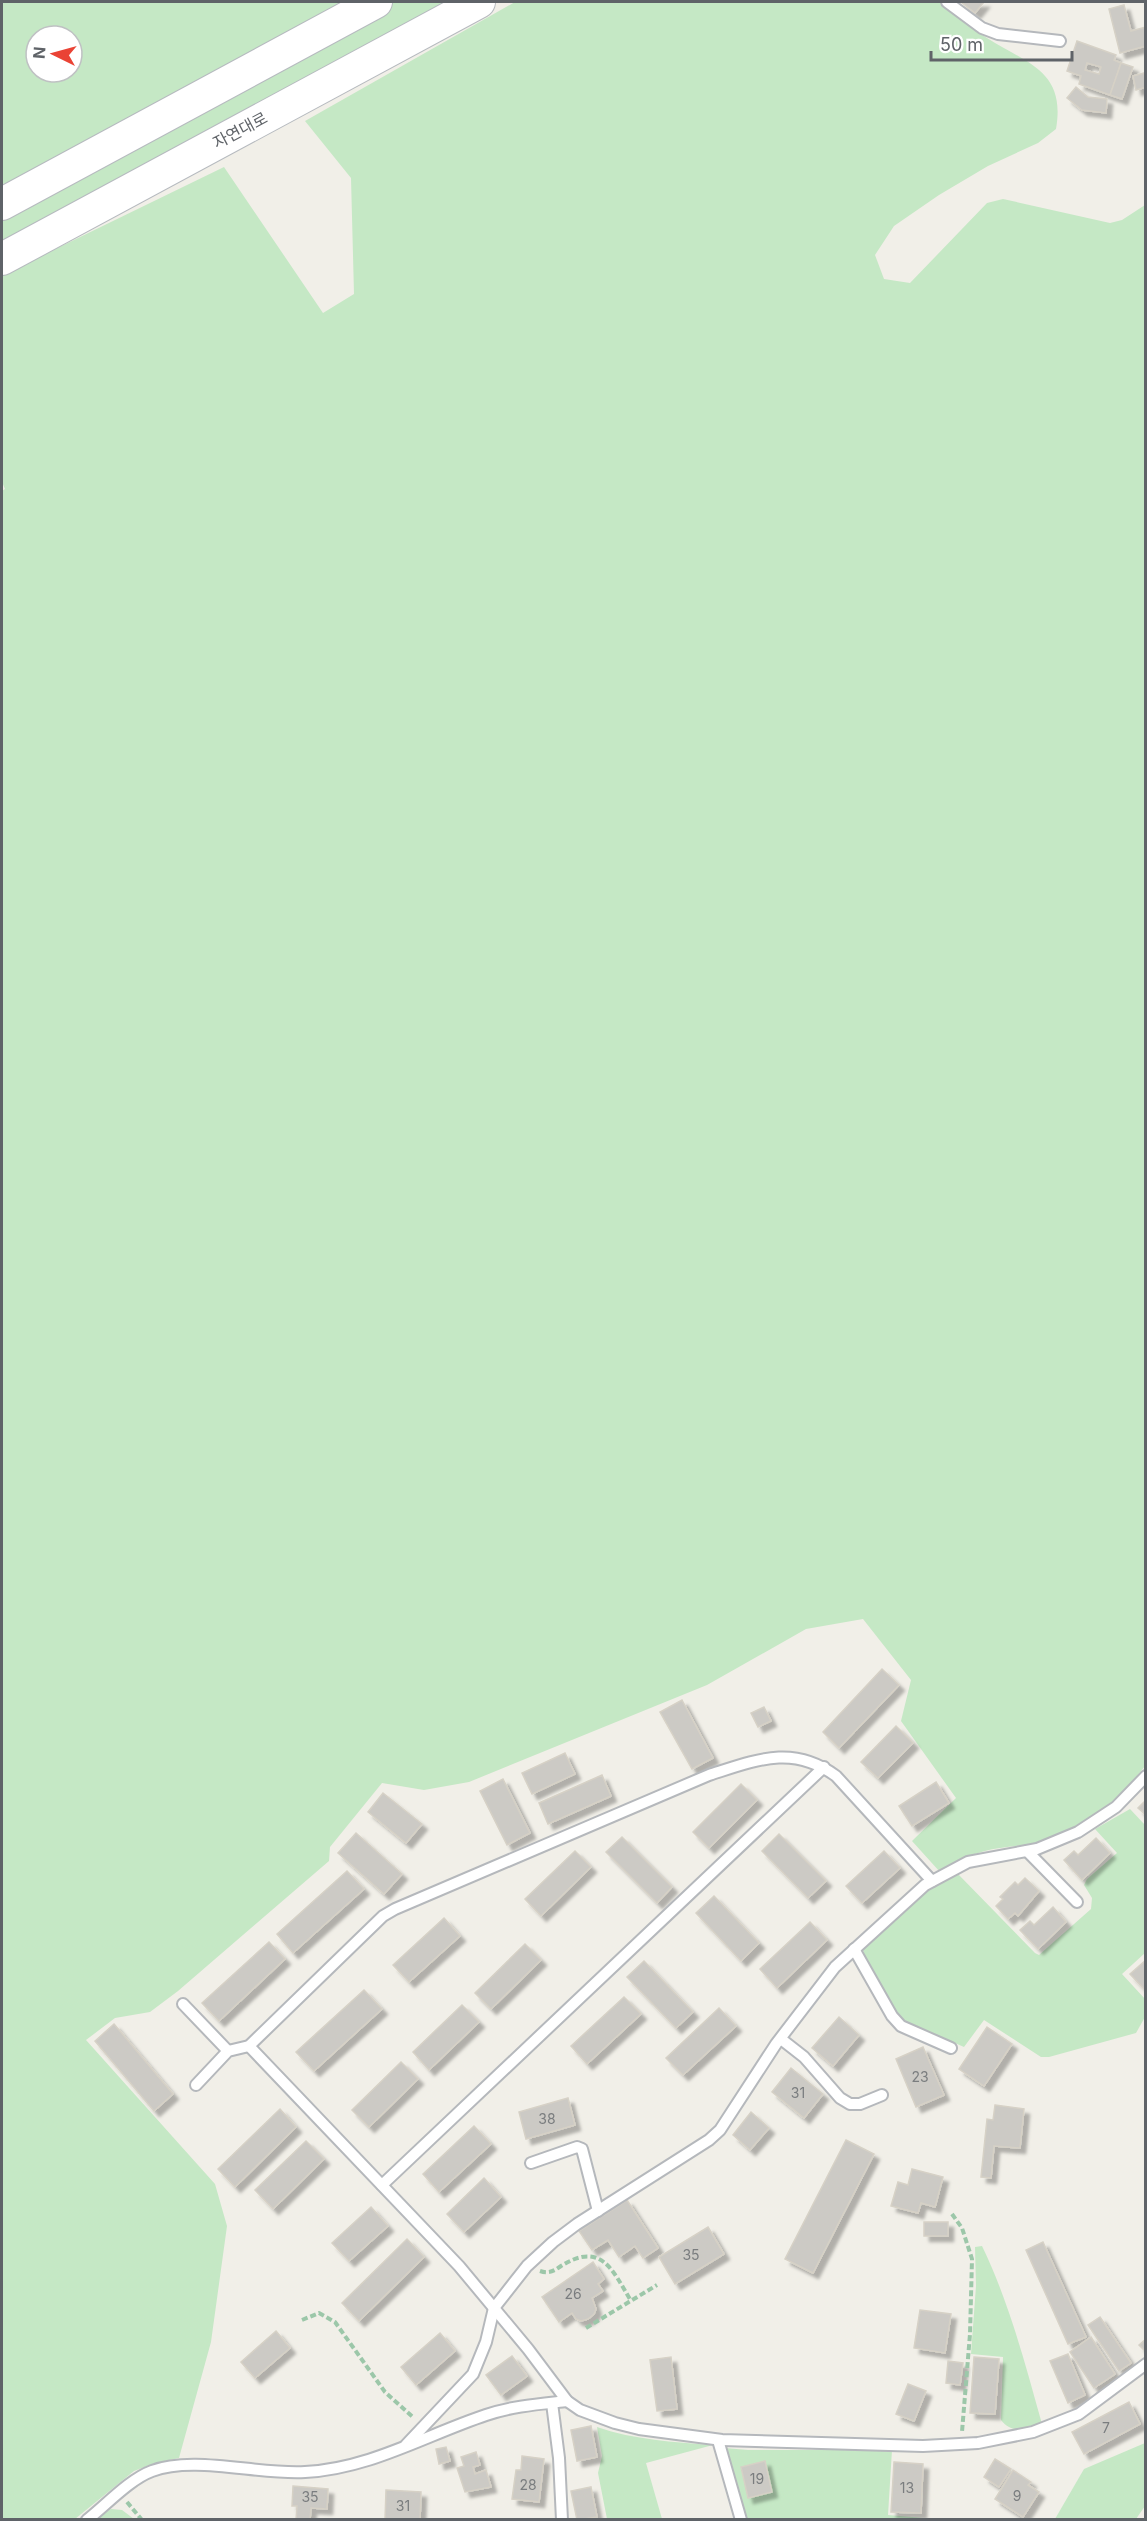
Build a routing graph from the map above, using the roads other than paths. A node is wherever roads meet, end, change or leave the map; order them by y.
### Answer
1 (376, 2) edge
2 (479, 2) edge
3 (947, 2) edge
4 (1060, 41) dead end
5 (2, 204) edge
6 (2, 259) edge
7 (824, 1767) junction
8 (1146, 1776) edge
9 (1027, 1851) junction
10 (932, 1881) junction
11 (1077, 1902) dead end
12 (854, 1949) junction
13 (183, 2004) dead end
14 (781, 2038) junction
15 (249, 2046) junction
16 (951, 2048) dead end
17 (228, 2051) junction
18 (196, 2085) dead end
19 (882, 2095) dead end
20 (531, 2163) dead end
21 (381, 2185) junction
22 (598, 2211) junction
23 (495, 2308) junction
24 (1146, 2364) edge
25 (567, 2401) junction
26 (552, 2403) junction
27 (718, 2440) junction
28 (406, 2445) junction
29 (87, 2520) edge
30 (562, 2520) edge
31 (741, 2520) edge

1 - 5 main road
2 - 6 main road, 자연대로
3 - 4 lane
7 - 10 lane
7 - 15 lane
7 - 21 lane
8 - 9 lane
9 - 10 lane
9 - 11 lane
10 - 12 lane
12 - 14 lane
12 - 16 lane
13 - 17 lane
14 - 19 lane
14 - 22 lane
15 - 17 lane
15 - 21 lane
17 - 18 lane
20 - 22 lane
21 - 23 lane
22 - 23 lane
23 - 25 lane
23 - 28 lane
24 - 27 lane
25 - 26 lane
25 - 27 lane
26 - 28 lane
26 - 30 lane
27 - 31 lane
28 - 29 lane

